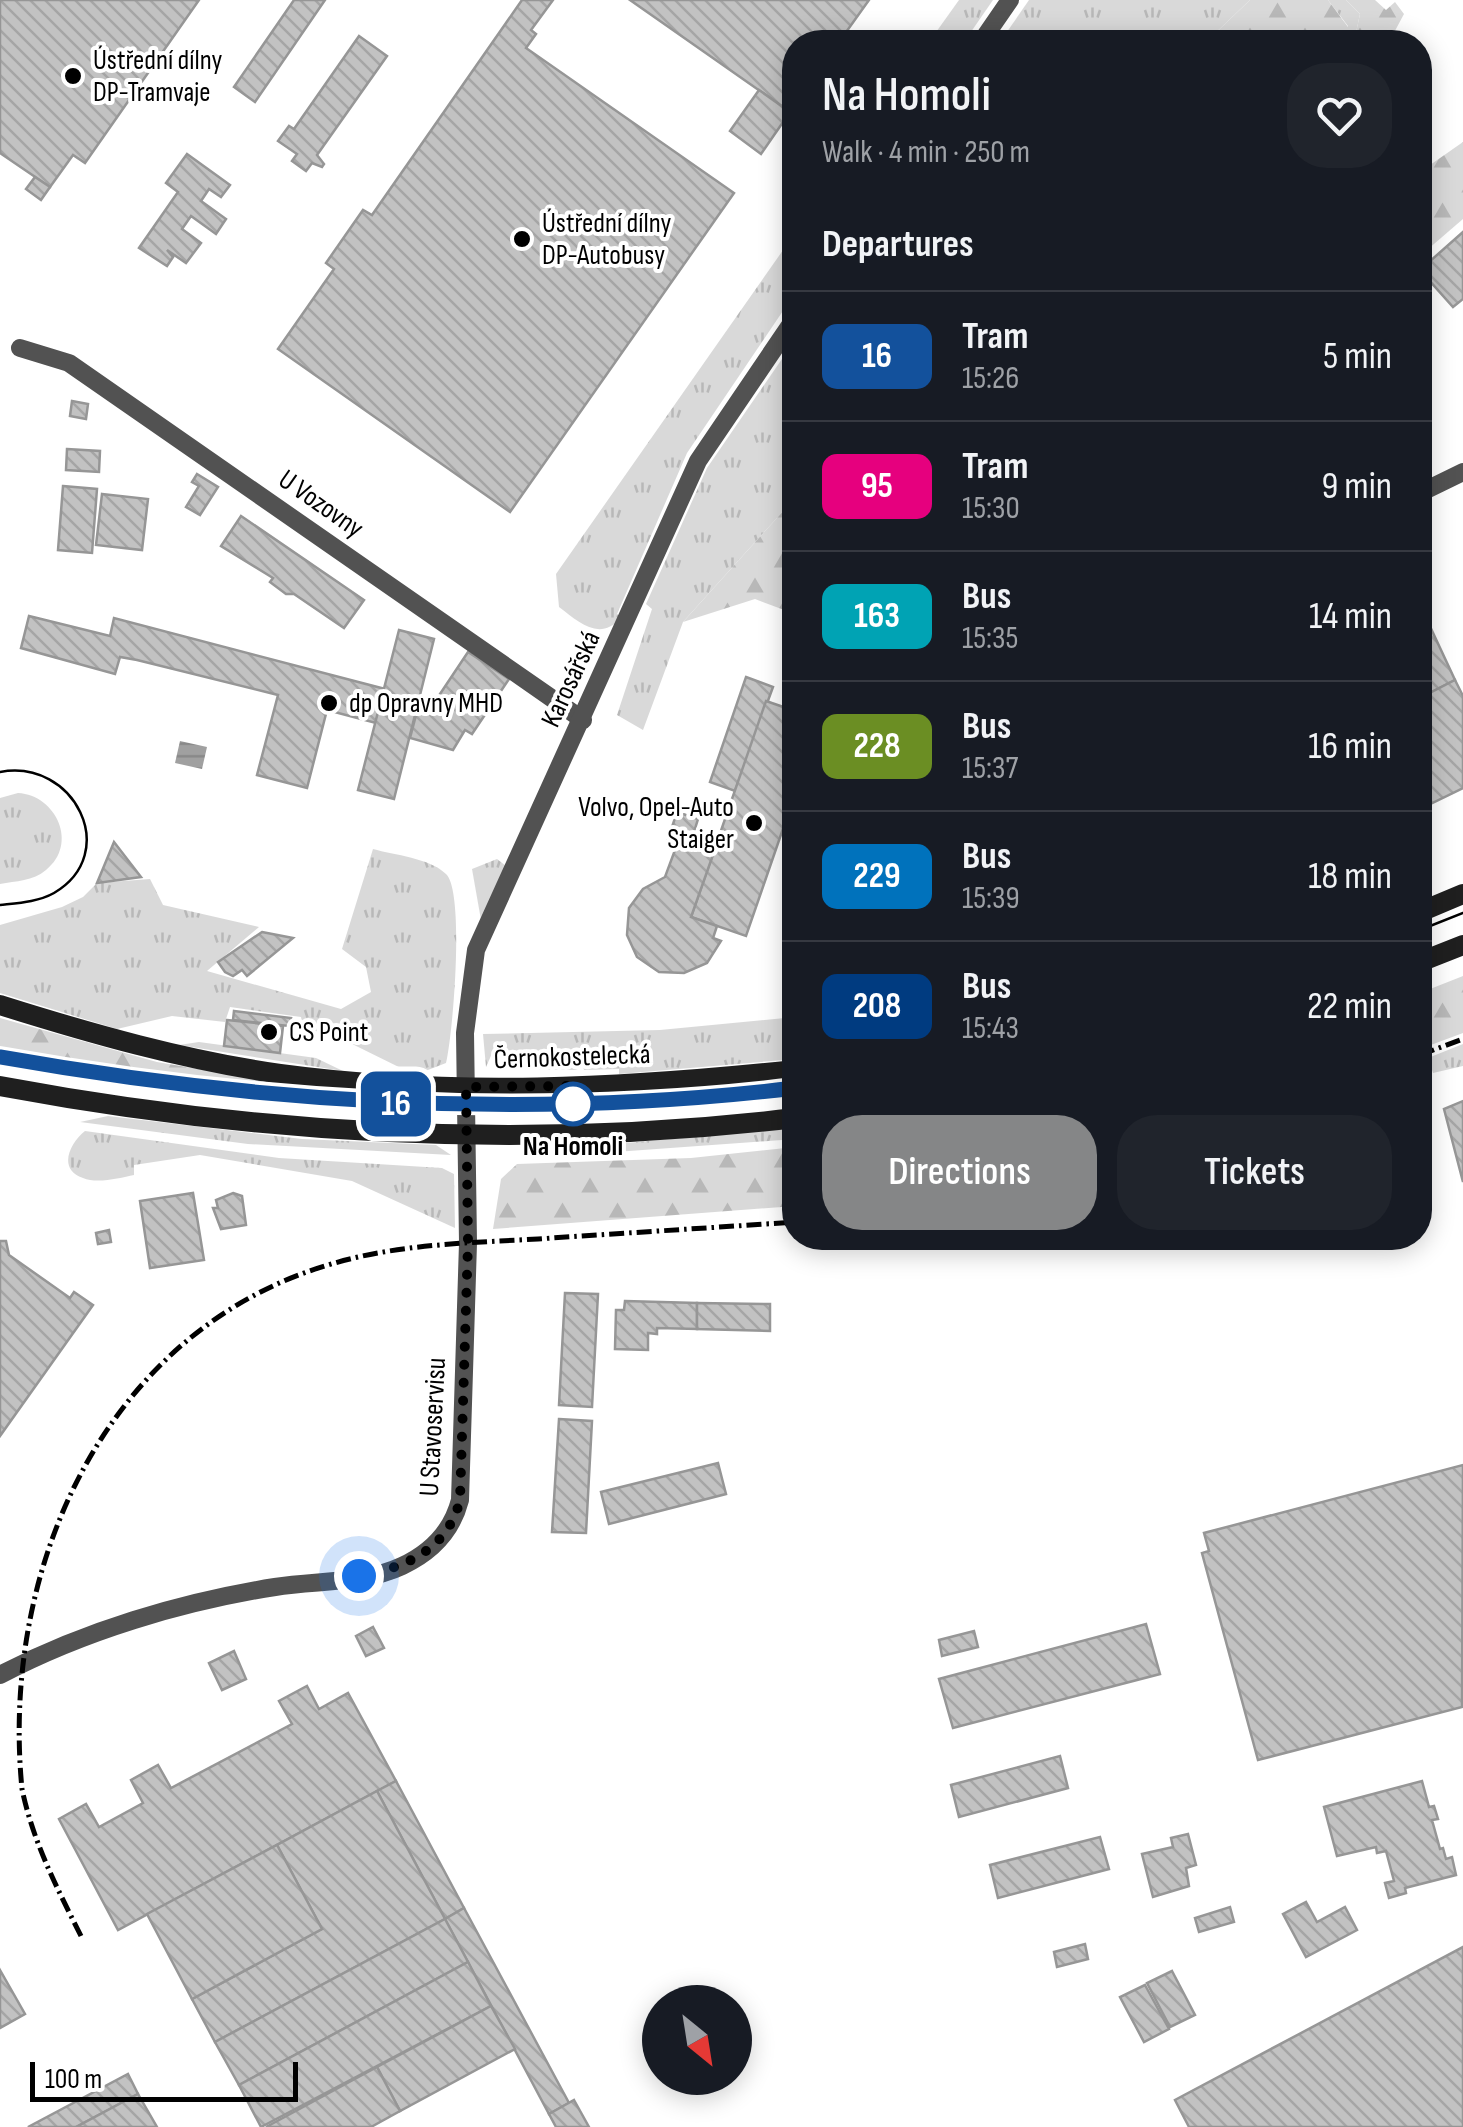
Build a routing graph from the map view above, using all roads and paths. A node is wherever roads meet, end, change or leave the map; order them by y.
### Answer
1 (1010, 0) edge
2 (989, 30) edge
3 (782, 337) edge
4 (20, 348) dead end
5 (1463, 472) edge
6 (1432, 488) edge
7 (583, 720) junction
8 (1463, 894) edge
9 (1432, 907) edge
10 (1463, 945) edge
11 (1432, 957) edge
12 (0, 1006) edge
13 (782, 1071) edge
14 (0, 1086) edge
15 (466, 1087) junction
16 (782, 1119) edge
17 (469, 1135) junction
18 (0, 1676) edge

1 - 2 street
3 - 7 street, Karosářská
4 - 7 street, U Vozovny
5 - 6 street
7 - 15 street, Karosářská
8 - 9 main road
10 - 11 main road
12 - 15 main road, Černokostelecká
13 - 15 main road, Černokostelecká
14 - 17 main road
15 - 17 street, U Stavoservisu
16 - 17 main road
17 - 18 street, U Stavoservisu

